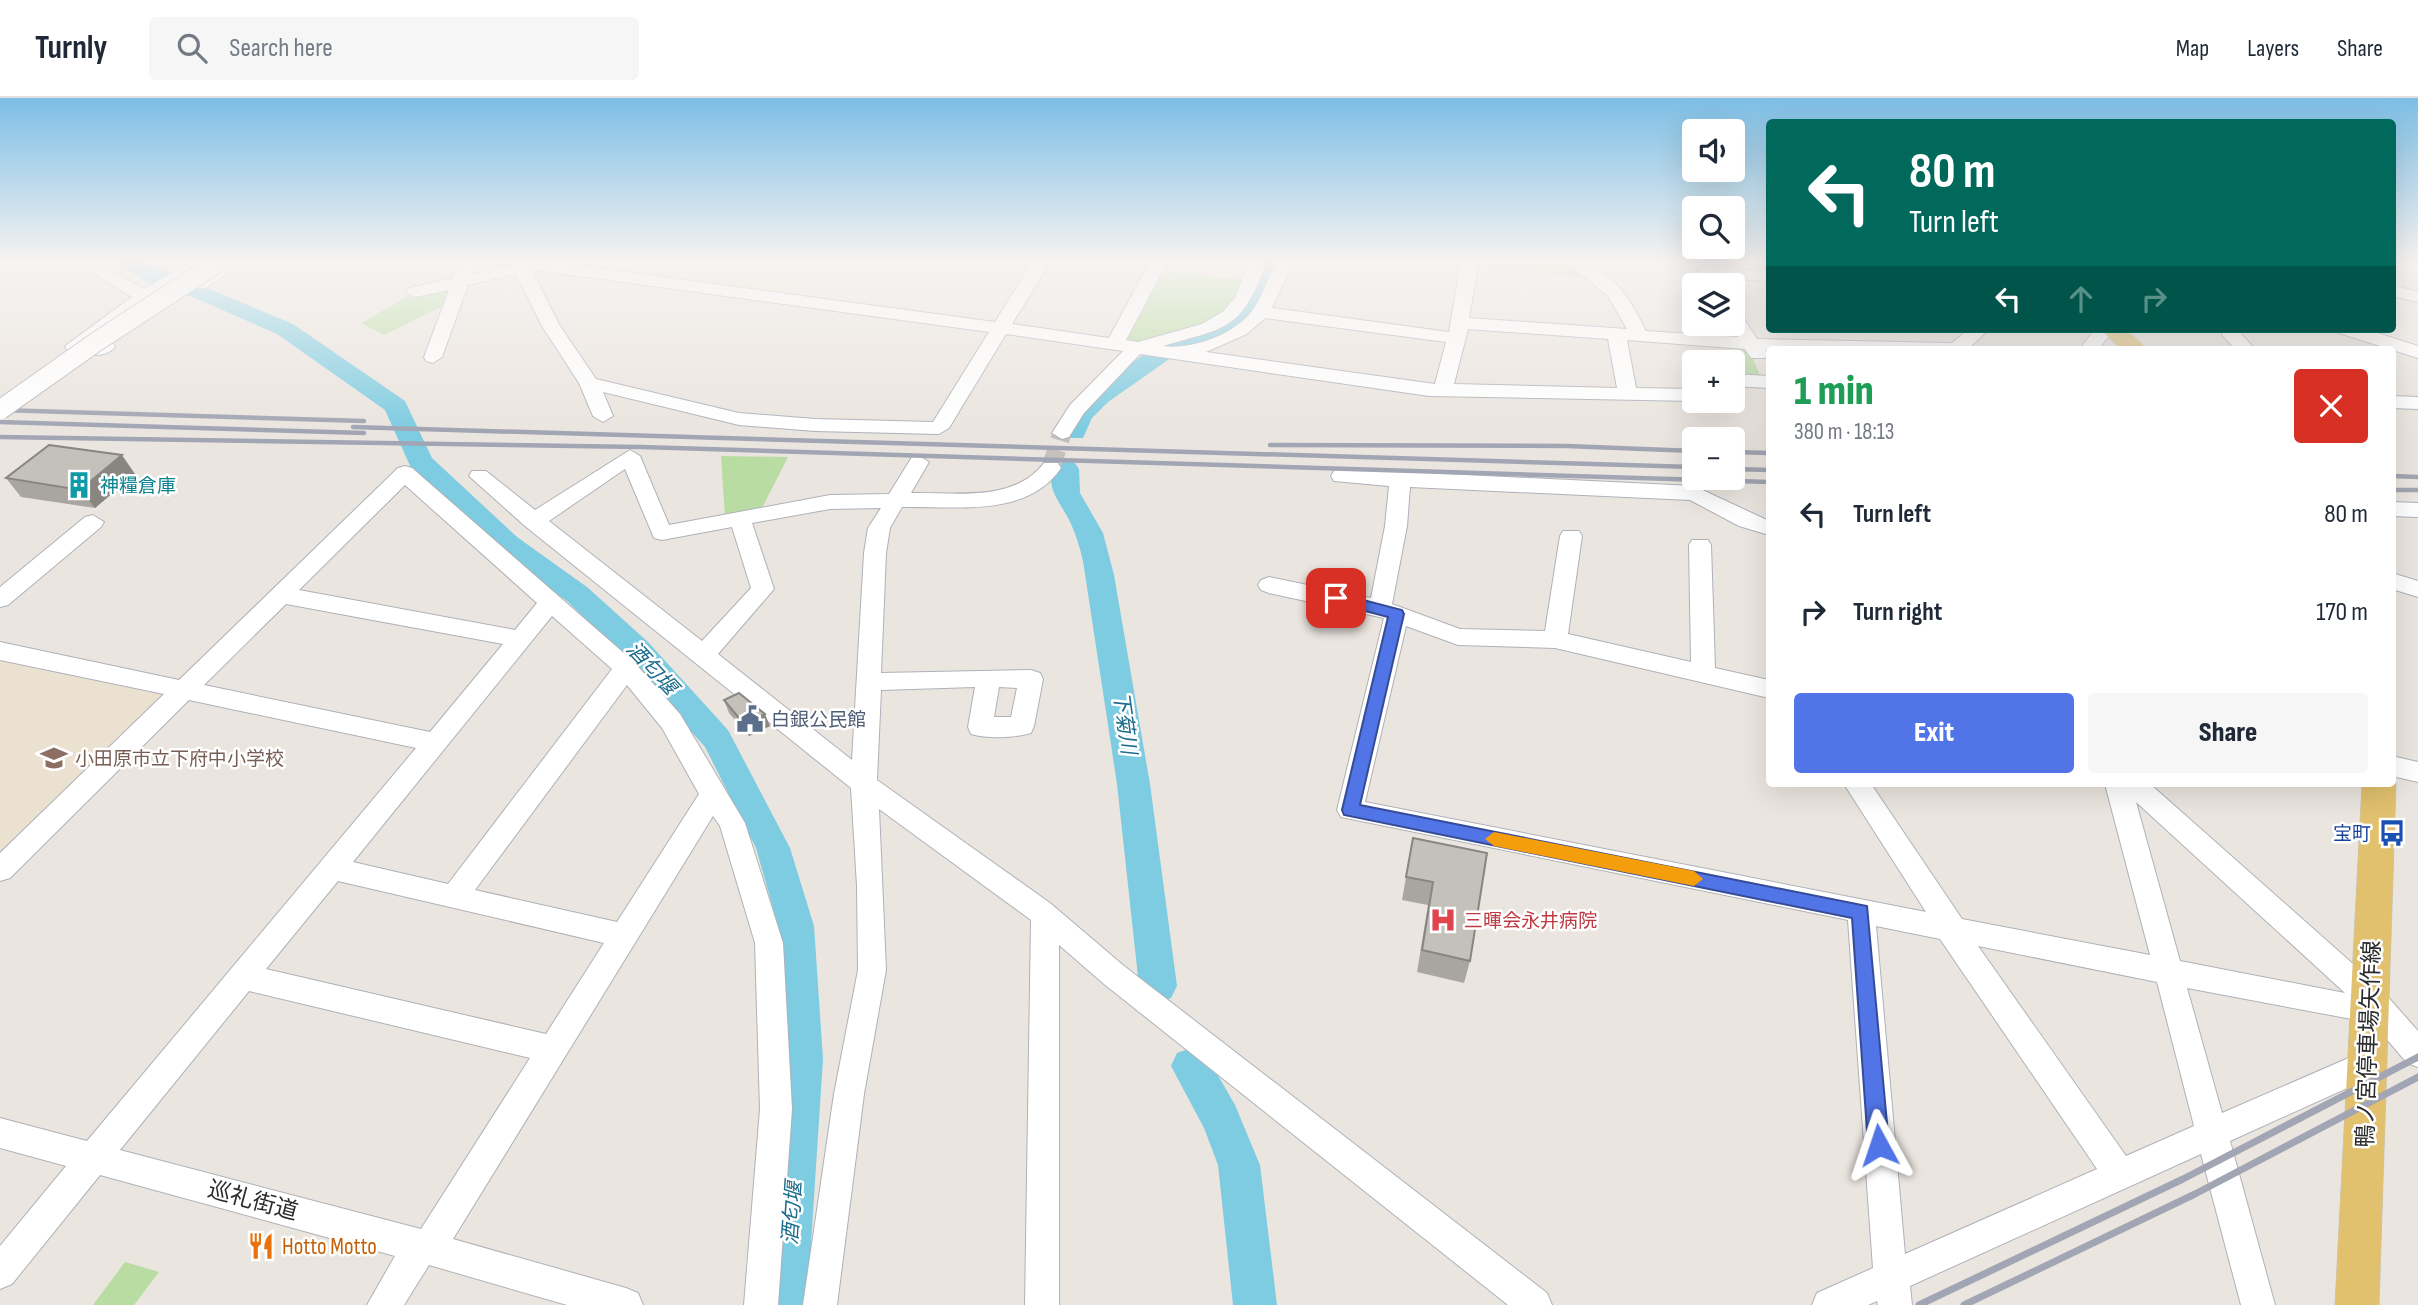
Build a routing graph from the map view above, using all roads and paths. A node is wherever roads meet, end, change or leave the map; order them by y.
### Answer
1 (114, 317) edge
2 (134, 317) edge
3 (152, 317) edge
4 (448, 317) edge
5 (548, 317) edge
6 (923, 317) edge
7 (1008, 317) edge
8 (1143, 317) edge
9 (1225, 317) edge
10 (1258, 317) edge
11 (1321, 317) edge
12 (1460, 317) edge
13 (1630, 317) edge
14 (1002, 328) junction
15 (1460, 330) junction
16 (2117, 333) edge
17 (2232, 333) edge
18 (2359, 333) edge
19 (1745, 334) edge
20 (1617, 335) junction
21 (1640, 337) junction
22 (1722, 343) junction
23 (2131, 346) edge
24 (2243, 346) edge
25 (1135, 347) junction
26 (1717, 350) edge
27 (1725, 350) edge
28 (2418, 352) edge
29 (1180, 354) junction
30 (433, 357) dead end
31 (1765, 364) edge
32 (1745, 373) edge
33 (589, 383) junction
34 (1443, 390) junction
35 (1627, 392) junction
36 (1682, 394) edge
37 (2396, 402) edge
38 (2418, 403) edge
39 (0, 410) edge
40 (603, 415) dead end
41 (1062, 433) tunnel mouth
42 (919, 462) dead end
43 (1051, 468) tunnel mouth
44 (479, 475) dead end
45 (1340, 475) dead end
46 (1399, 480) junction
47 (893, 503) junction
48 (2396, 509) edge
49 (2418, 510) edge
50 (740, 520) junction
51 (533, 521) junction
52 (93, 522) dead end
53 (1766, 526) edge
54 (1571, 536) dead end
55 (1700, 545) dead end
56 (2396, 582) edge
57 (1269, 585) dead end
58 (2418, 589) edge
59 (282, 595) junction
60 (0, 599) edge
61 (550, 604) junction
62 (1388, 611) junction
63 (520, 639) junction
64 (1555, 640) junction
65 (0, 651) edge
66 (704, 654) junction
67 (626, 668) junction
68 (1703, 674) junction
69 (988, 679) dead end
70 (869, 682) junction
71 (1766, 688) edge
72 (186, 689) junction
73 (434, 742) junction
74 (2396, 767) edge
75 (2418, 772) edge
76 (864, 784) junction
77 (1859, 787) edge
78 (2119, 787) edge
79 (2136, 787) edge
80 (2379, 787) edge
81 (713, 794) junction
82 (330, 868) junction
83 (0, 870) edge
84 (454, 897) junction
85 (1861, 912) junction
86 (1045, 915) junction
87 (1951, 928) junction
88 (626, 936) junction
89 (2171, 973) junction
90 (241, 976) junction
91 (2369, 1004) junction
92 (2414, 1042) edge
93 (554, 1050) junction
94 (2367, 1063) junction
95 (2213, 1132) junction
96 (0, 1133) edge
97 (95, 1157) junction
98 (2119, 1173) junction
99 (425, 1247) junction
100 (0, 1272) edge
101 (1892, 1291) edge
102 (384, 1305) edge
103 (626, 1305) edge
104 (761, 1305) edge
105 (820, 1305) edge
106 (1042, 1305) edge
107 (1535, 1305) edge
108 (1829, 1305) edge
109 (2258, 1305) edge
110 (2357, 1305) edge

1 - 3 street
2 - 39 street, bridge
4 - 30 street
5 - 33 street
6 - 14 street
7 - 14 street
8 - 25 street
9 - 25 street
10 - 29 street
11 - 15 street
12 - 15 street
13 - 21 street
14 - 25 street
14 - 33 street
15 - 20 street
15 - 34 street
16 - 23 main road
17 - 24 street
18 - 28 street
19 - 31 street
20 - 21 street
20 - 35 street
21 - 22 street
22 - 26 street
22 - 27 street
22 - 31 street
25 - 29 street
25 - 41 street
29 - 34 street
31 - 32 street
33 - 40 street
34 - 35 street
35 - 36 street
37 - 38 street
42 - 47 street
43 - 47 street
44 - 51 street
45 - 46 street
46 - 53 street
46 - 62 street
47 - 50 street
47 - 70 street
48 - 49 street
50 - 51 street
50 - 66 street
51 - 66 street
52 - 60 street
54 - 64 street
55 - 68 street
56 - 58 street
57 - 62 street
59 - 61 street
59 - 63 street
59 - 72 street
61 - 63 street
61 - 67 street
62 - 64 street
62 - 85 street
63 - 73 street
64 - 68 street
65 - 72 street
66 - 76 street
67 - 81 street
67 - 84 street
68 - 71 street
69 - 70 street
70 - 76 street
72 - 73 street
72 - 83 street
73 - 82 street
74 - 75 street
76 - 86 street
76 - 105 street
77 - 87 street
78 - 89 street
79 - 91 street
80 - 91 main road, 鴨ノ宮停車場矢作線
81 - 88 street
81 - 104 street
82 - 84 street
82 - 90 street
84 - 88 street
85 - 87 street
85 - 101 street
86 - 106 street
86 - 107 street
87 - 89 street
87 - 98 street
88 - 93 street
89 - 91 street
89 - 95 street
90 - 93 street
90 - 97 street
91 - 92 street
91 - 94 main road, 鴨ノ宮停車場矢作線
93 - 99 street
94 - 95 street
94 - 110 main road, 鴨ノ宮停車場矢作線
95 - 98 street
95 - 109 street
96 - 97 street, 巡礼街道
97 - 99 street, 巡礼街道
97 - 100 street
98 - 101 street
99 - 102 street
99 - 103 street, 巡礼街道
101 - 108 street

